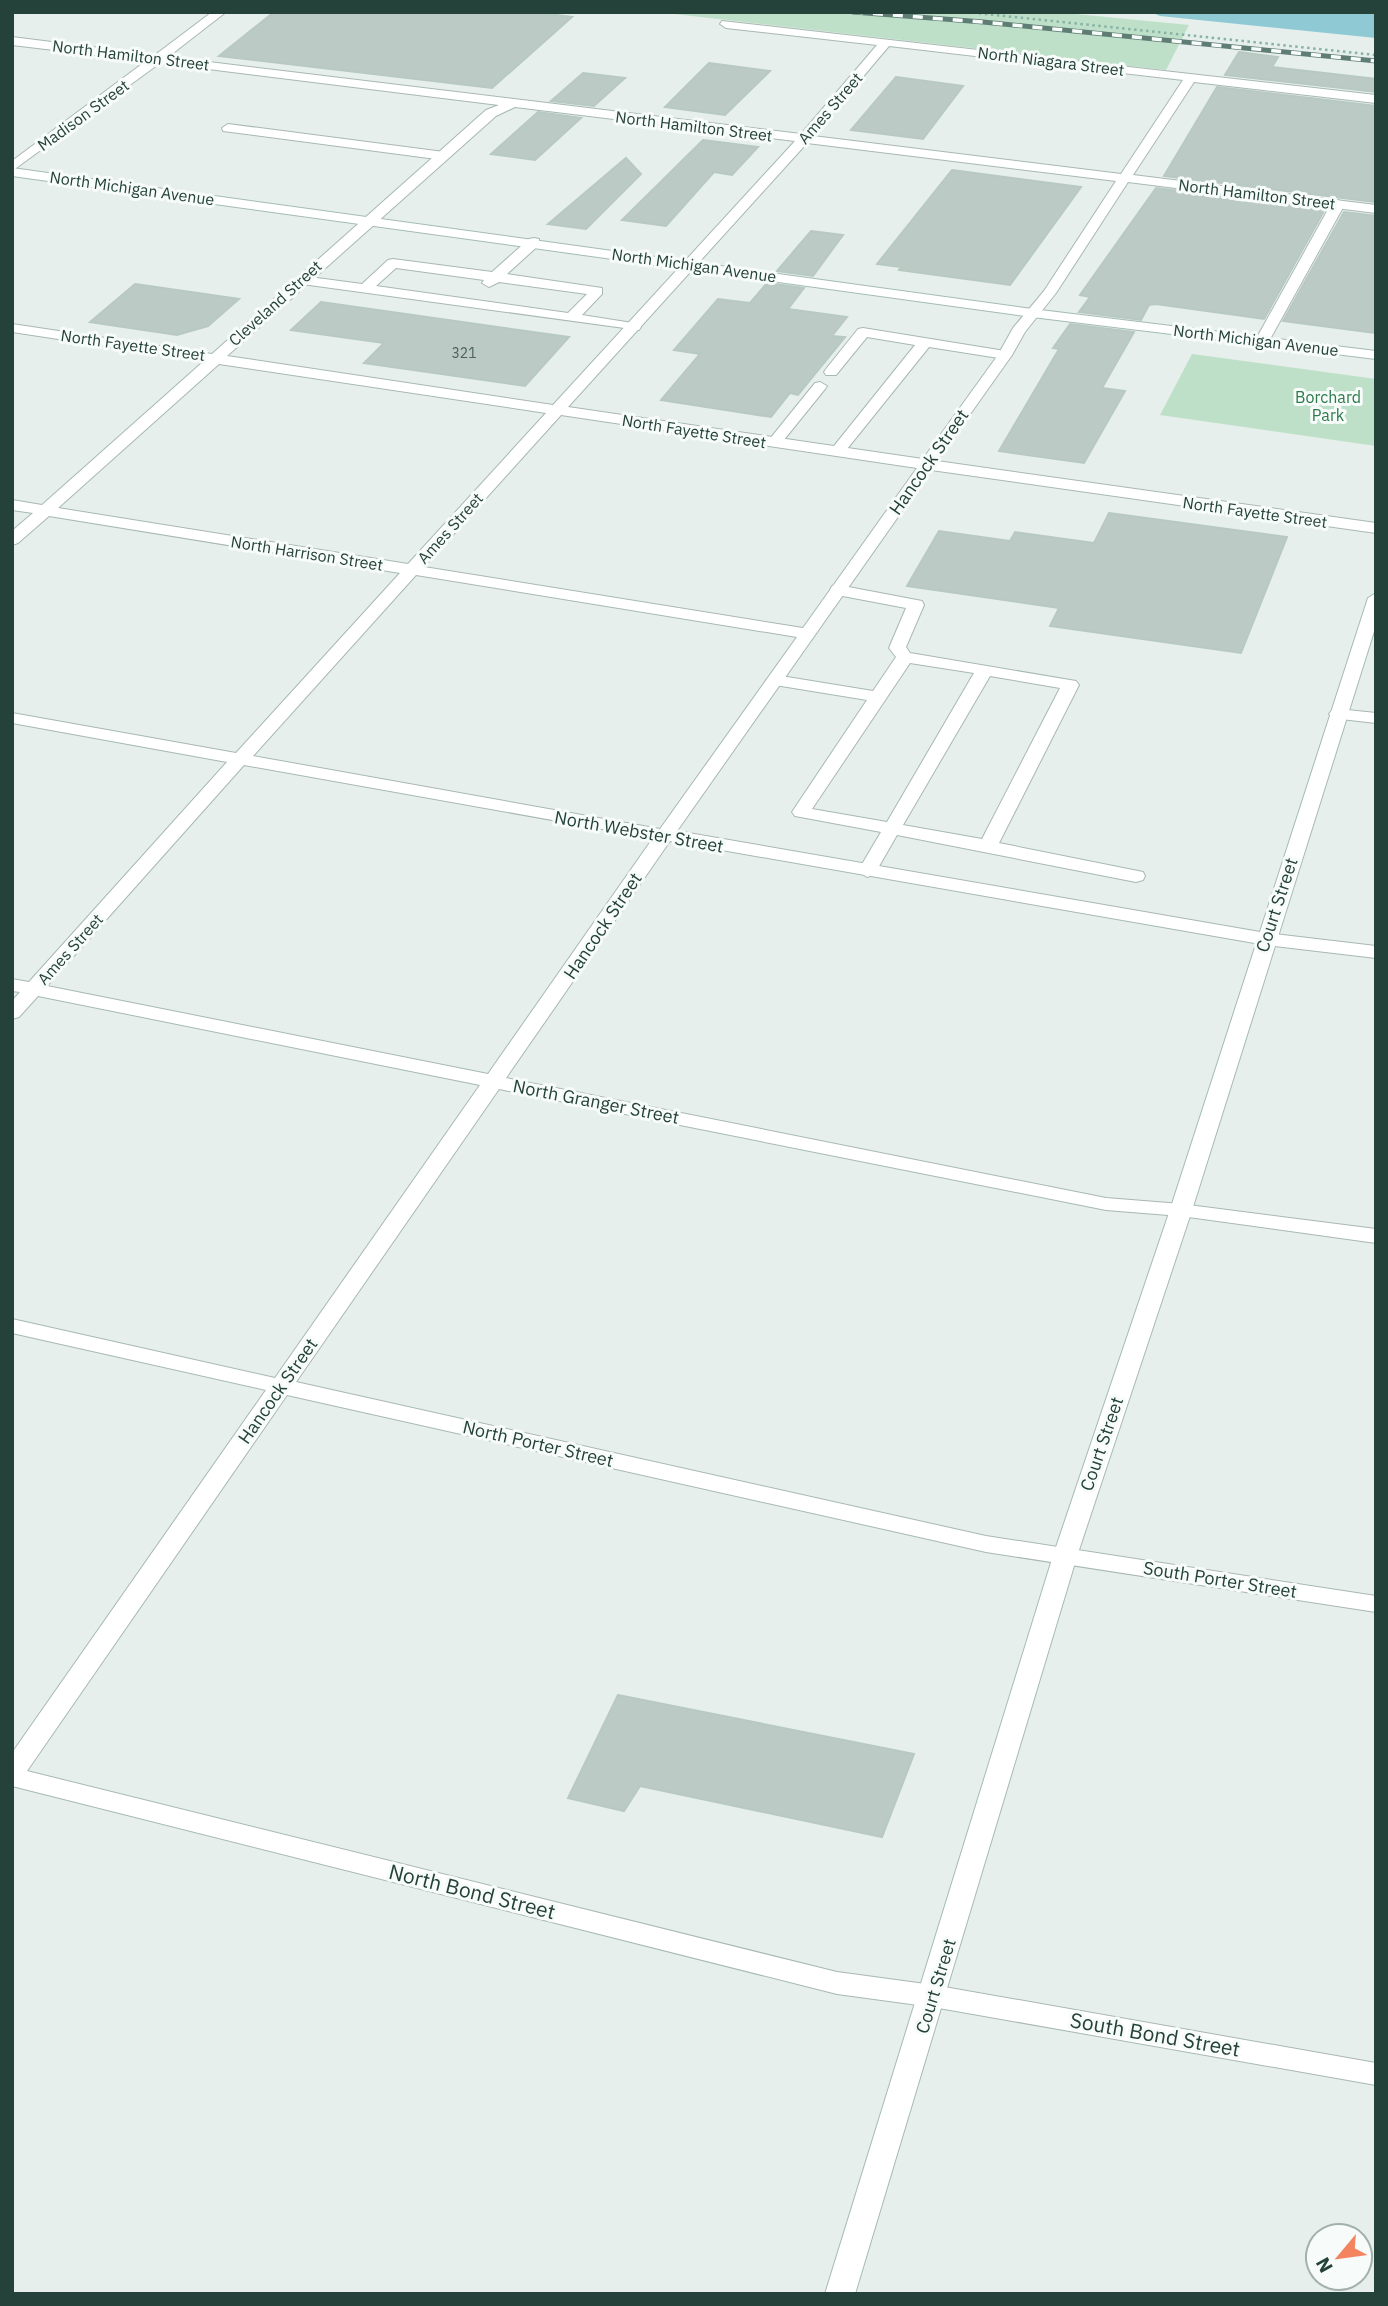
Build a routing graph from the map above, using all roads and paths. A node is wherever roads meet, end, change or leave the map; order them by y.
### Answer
1 (220, 12) edge
2 (967, 12) edge
3 (726, 24) dead end
4 (12, 41) edge
5 (886, 42) junction
6 (1376, 55) edge
7 (160, 59) junction
8 (1191, 77) junction
9 (1376, 99) edge
10 (513, 103) junction
11 (228, 128) dead end
12 (803, 140) junction
13 (444, 156) junction
14 (12, 170) edge
15 (1124, 179) junction
16 (1338, 204) junction
17 (1376, 209) edge
18 (369, 219) junction
19 (534, 242) junction
20 (690, 264) junction
21 (497, 276) junction
22 (302, 279) junction
23 (365, 289) junction
24 (467, 303) junction
25 (1032, 313) junction
26 (572, 318) junction
27 (634, 327) junction
28 (12, 328) edge
29 (1262, 341) junction
30 (925, 342) junction
31 (1005, 355) junction
32 (1376, 355) edge
33 (215, 357) junction
34 (831, 372) dead end
35 (820, 386) dead end
36 (558, 410) junction
37 (775, 443) junction
38 (838, 451) junction
39 (926, 464) junction
40 (12, 505) edge
41 (45, 510) junction
42 (1376, 528) edge
43 (12, 540) edge
44 (412, 570) junction
45 (838, 590) junction
46 (1376, 598) edge
47 (809, 634) junction
48 (905, 657) junction
49 (985, 670) junction
50 (775, 680) junction
51 (878, 697) junction
52 (1338, 714) junction
53 (12, 718) edge
54 (1376, 718) edge
55 (239, 760) junction
56 (892, 830) junction
57 (664, 836) junction
58 (988, 846) junction
59 (867, 871) junction
60 (1136, 876) dead end
61 (1266, 939) junction
62 (1376, 952) edge
63 (12, 985) edge
64 (34, 990) junction
65 (12, 1013) edge
66 (495, 1082) junction
67 (1181, 1210) junction
68 (1376, 1236) edge
69 (12, 1326) edge
70 (279, 1387) junction
71 (1065, 1556) junction
72 (1376, 1604) edge
73 (12, 1775) edge
74 (933, 1996) junction
75 (1376, 2074) edge
76 (840, 2294) edge

1 - 7 street, Madison Street
2 - 6 path
3 - 5 street, North Niagara Street
4 - 7 street, North Hamilton Street
5 - 8 street, North Niagara Street
5 - 12 street, Ames Street
7 - 10 street, North Hamilton Street
7 - 14 street, Madison Street
8 - 9 street, North Niagara Street
8 - 15 street, Hancock Street
10 - 12 street, North Hamilton Street
10 - 13 street, Cleveland Street
11 - 13 street
12 - 15 street, North Hamilton Street
12 - 20 street, Ames Street
13 - 18 street, Cleveland Street
14 - 18 street, North Michigan Avenue
15 - 16 street, North Hamilton Street
15 - 25 street, Hancock Street
16 - 17 street, North Hamilton Street
16 - 29 street
18 - 19 street, North Michigan Avenue
18 - 22 street, Cleveland Street
19 - 20 street, North Michigan Avenue
19 - 21 street
20 - 25 street, North Michigan Avenue
20 - 27 street, Ames Street
21 - 23 street
21 - 24 street
21 - 26 street
22 - 23 street
22 - 33 street, Cleveland Street
23 - 24 street
24 - 26 street
25 - 29 street, North Michigan Avenue
25 - 31 street, Hancock Street
26 - 27 street
27 - 36 street, Ames Street
28 - 33 street, North Fayette Street
29 - 32 street, North Michigan Avenue
30 - 31 street
30 - 34 street
30 - 38 street
31 - 39 street, Hancock Street
33 - 36 street, North Fayette Street
33 - 41 street, Cleveland Street
35 - 37 street
36 - 37 street, North Fayette Street
36 - 44 street, Ames Street
37 - 38 street, North Fayette Street
38 - 39 street, North Fayette Street
39 - 42 street, North Fayette Street
39 - 45 street, Hancock Street
40 - 41 street, North Harrison Street
41 - 43 street, Cleveland Street
41 - 44 street, North Harrison Street
44 - 47 street, North Harrison Street
44 - 55 street, Ames Street
45 - 47 street, Hancock Street
45 - 48 street
46 - 52 street, Court Street
47 - 50 street, Hancock Street
48 - 49 street
48 - 51 street
49 - 56 street
49 - 58 street
50 - 51 street
50 - 57 street, Hancock Street
51 - 56 street
52 - 54 street
52 - 61 street, Court Street
53 - 55 street, North Webster Street
55 - 57 street, North Webster Street
55 - 64 street, Ames Street
56 - 58 street
56 - 59 street
57 - 59 street, North Webster Street
57 - 66 street, Hancock Street
58 - 60 street
59 - 61 street, North Webster Street
61 - 62 street, North Webster Street
61 - 67 street, Court Street
63 - 64 street, North Granger Street
64 - 65 street, Ames Street
64 - 66 street, North Granger Street
66 - 67 street, North Granger Street
66 - 70 street, Hancock Street
67 - 68 street, North Granger Street
67 - 71 street, Court Street
69 - 70 street, North Porter Street
70 - 71 street, North Porter Street
70 - 73 street, Hancock Street
71 - 72 street, South Porter Street
71 - 74 street, Court Street
73 - 74 street, North Bond Street
74 - 75 street, South Bond Street
74 - 76 street, Court Street

